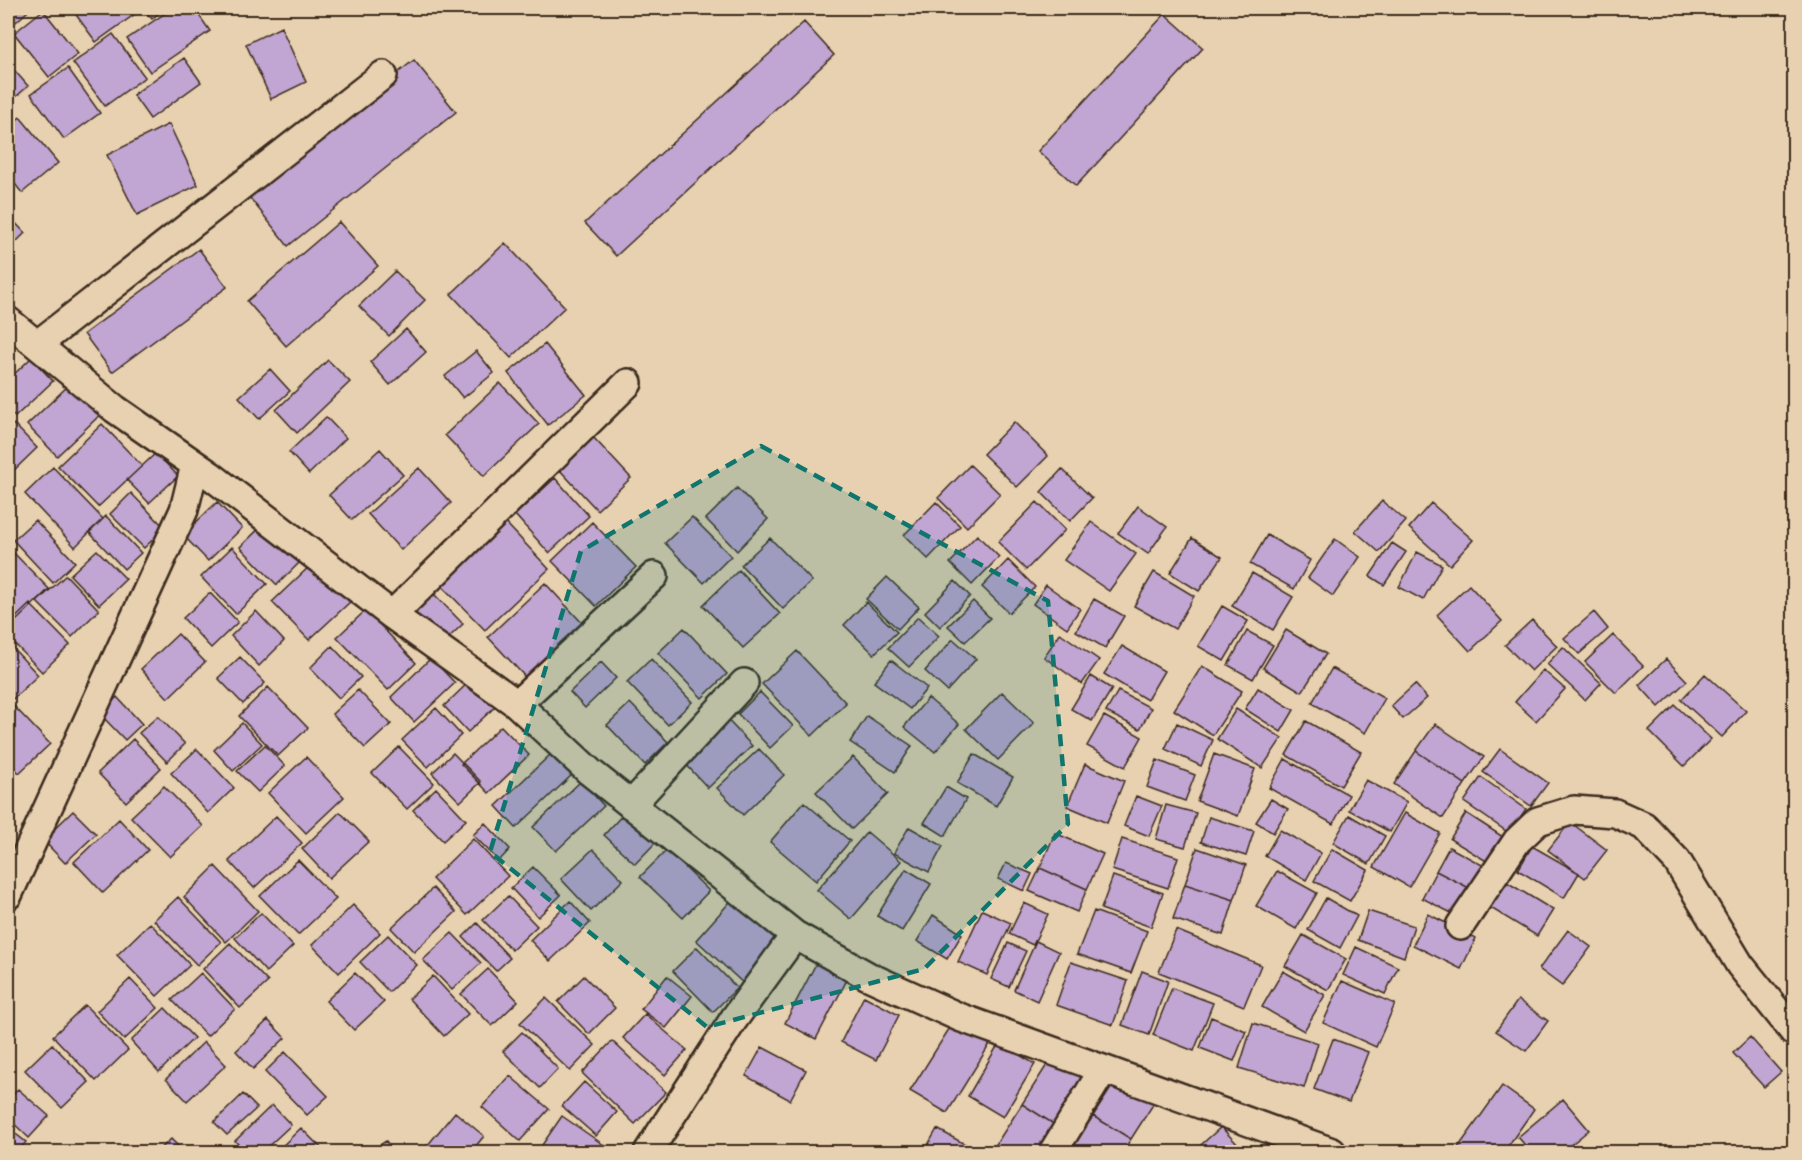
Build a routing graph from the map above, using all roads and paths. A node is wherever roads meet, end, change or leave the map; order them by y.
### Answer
1 (383, 75) dead end
2 (8, 321) edge
3 (38, 344) junction
4 (628, 383) dead end
5 (195, 465) junction
6 (654, 576) dead end
7 (392, 615) junction
8 (744, 683) dead end
9 (517, 705) junction
10 (630, 805) junction
11 (8, 895) edge
12 (1460, 926) dead end
13 (795, 935) junction
14 (1794, 1032) edge
15 (1103, 1070) junction
16 (648, 1152) edge
17 (1053, 1152) edge
18 (1332, 1152) edge

1 - 3 street
2 - 3 street
3 - 5 street
4 - 7 street
5 - 7 street
5 - 11 street
6 - 9 street
7 - 9 street
8 - 10 street
9 - 10 street
10 - 13 street
12 - 14 street
13 - 15 street
13 - 16 street
15 - 17 street
15 - 18 street

